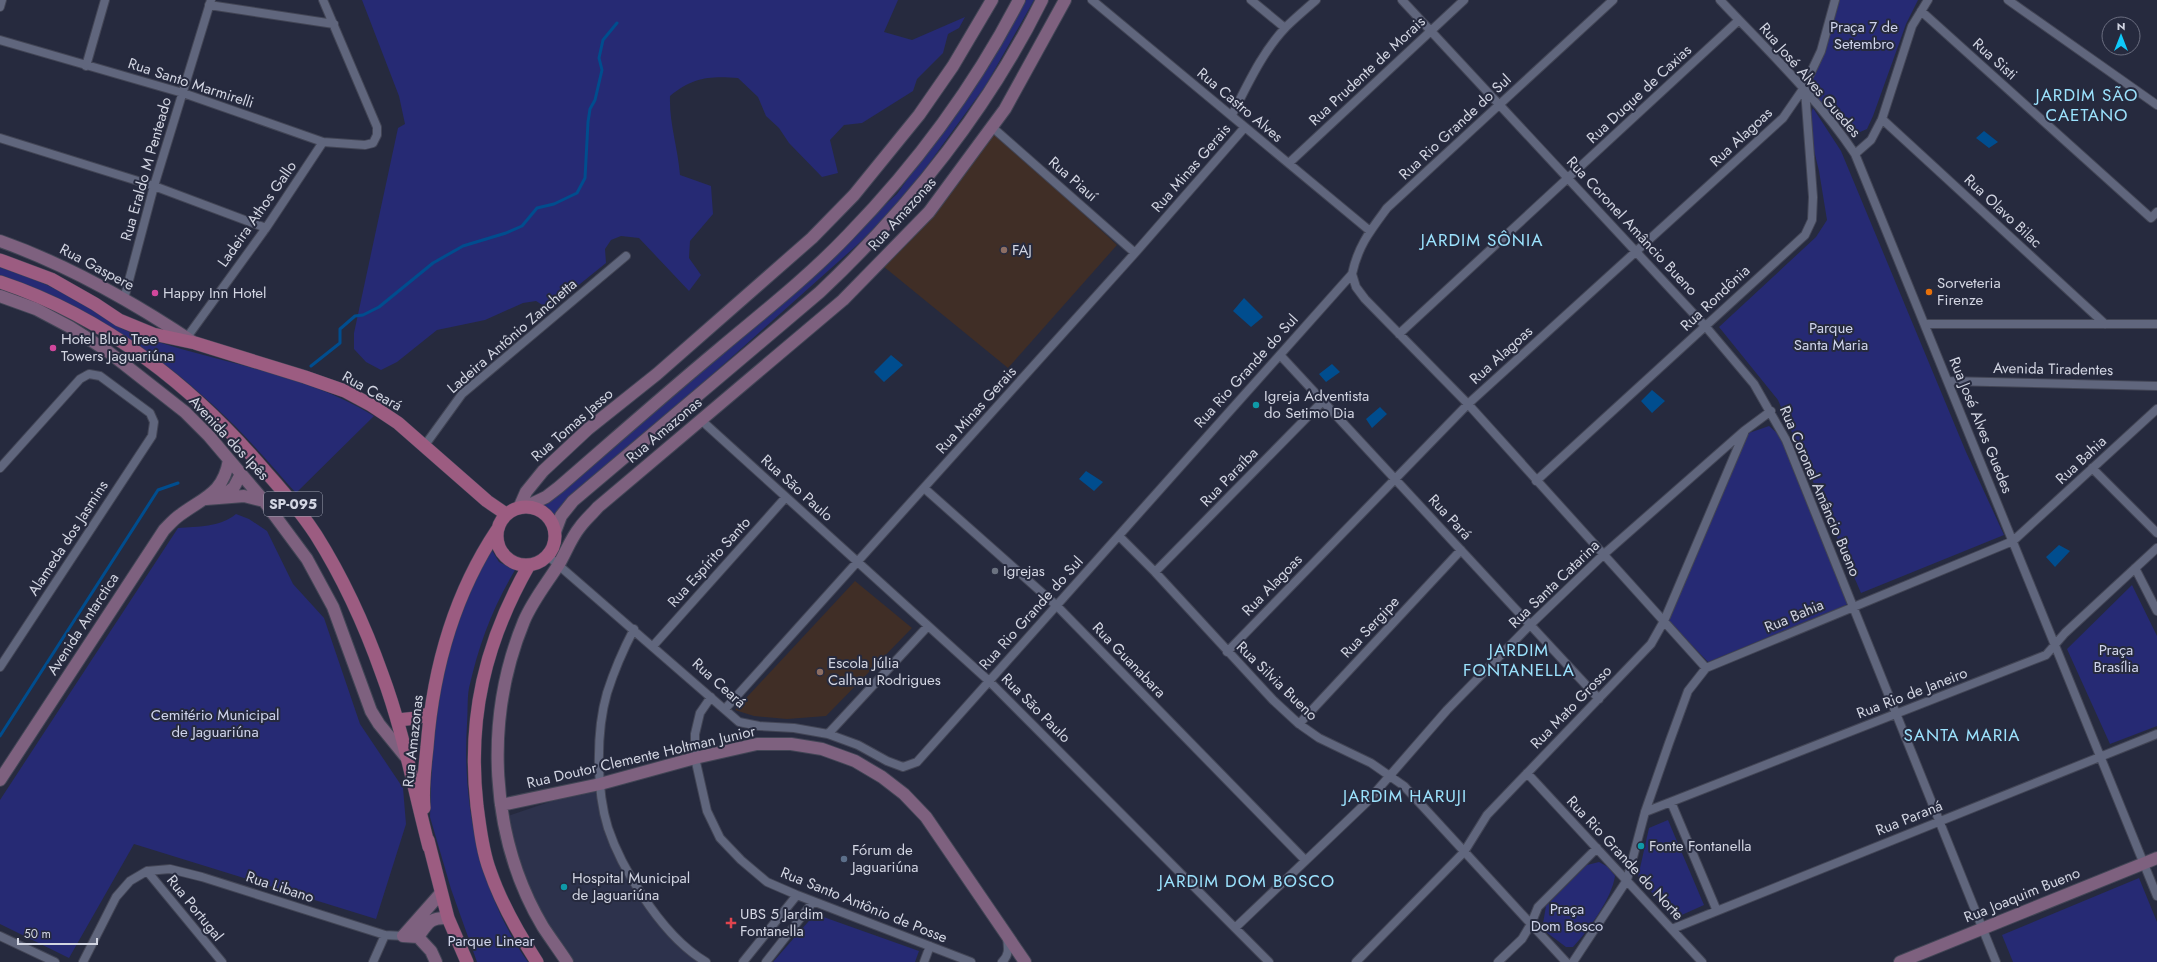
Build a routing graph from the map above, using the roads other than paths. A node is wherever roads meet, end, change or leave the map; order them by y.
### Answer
1 (2, 0) edge
2 (105, 0) edge
3 (323, 0) edge
4 (992, 0) edge
5 (1019, 0) edge
6 (1042, 0) edge
7 (1065, 0) edge
8 (1092, 0) edge
9 (1251, 0) edge
10 (1316, 0) edge
11 (1402, 0) edge
12 (1464, 0) edge
13 (1613, 0) edge
14 (1720, 0) edge
15 (1835, 0) edge
16 (1928, 0) edge
17 (2008, 0) edge
18 (210, 2) edge
19 (0, 6) edge
20 (1921, 11) junction
21 (1739, 20) junction
22 (334, 24) junction
23 (1285, 28) junction
24 (1431, 31) junction
25 (0, 40) edge
26 (86, 66) junction
27 (1804, 90) junction
28 (183, 93) junction
29 (1500, 105) junction
30 (2157, 105) edge
31 (1232, 115) junction
32 (1882, 119) junction
33 (992, 127) junction
34 (1245, 127) junction
35 (0, 138) edge
36 (323, 142) junction
37 (1855, 154) junction
38 (1289, 163) junction
39 (1568, 179) junction
40 (154, 186) junction
41 (2157, 212) edge
42 (266, 228) junction
43 (1370, 231) junction
44 (0, 241) edge
45 (1636, 252) junction
46 (1135, 253) junction
47 (626, 256) dead end
48 (0, 260) edge
49 (1352, 274) junction
50 (0, 282) edge
51 (0, 296) edge
52 (124, 299) junction
53 (1925, 324) junction
54 (2105, 324) junction
55 (2157, 324) edge
56 (1706, 327) junction
57 (1399, 334) junction
58 (189, 341) junction
59 (1280, 355) junction
60 (1948, 381) junction
61 (2157, 386) edge
62 (1323, 401) junction
63 (1468, 404) junction
64 (2157, 409) edge
65 (1771, 411) junction
66 (701, 420) junction
67 (1744, 431) junction
68 (425, 445) junction
69 (229, 460) junction
70 (0, 468) edge
71 (2092, 468) junction
72 (241, 474) junction
73 (1394, 478) junction
74 (1536, 481) junction
75 (924, 488) junction
76 (222, 497) junction
77 (786, 497) junction
78 (206, 499) junction
79 (264, 501) junction
80 (522, 507) junction
81 (506, 514) junction
82 (497, 530) junction
83 (555, 532) junction
84 (2157, 534) edge
85 (1119, 536) junction
86 (2013, 541) junction
87 (2157, 548) edge
88 (1461, 550) junction
89 (1603, 555) junction
90 (548, 556) junction
91 (857, 562) junction
92 (559, 564) junction
93 (529, 565) junction
94 (2135, 568) junction
95 (1156, 572) junction
96 (1056, 606) junction
97 (1854, 606) junction
98 (2157, 611) edge
99 (1664, 621) junction
100 (1530, 625) junction
101 (928, 626) junction
102 (634, 629) junction
103 (2056, 645) junction
104 (652, 646) junction
105 (1227, 652) junction
106 (0, 667) edge
107 (1706, 668) junction
108 (989, 681) junction
109 (711, 697) junction
110 (1599, 698) junction
111 (725, 709) junction
112 (430, 713) junction
113 (1897, 714) junction
114 (397, 720) junction
115 (1299, 724) junction
116 (828, 734) junction
117 (2157, 734) edge
118 (406, 756) junction
119 (2101, 757) junction
120 (695, 758) junction
121 (903, 767) joint
122 (1527, 773) junction
123 (1389, 776) junction
124 (0, 780) edge
125 (600, 784) junction
126 (1671, 802) junction
127 (501, 805) junction
128 (1644, 812) junction
129 (1941, 821) junction
130 (428, 847) junction
131 (1597, 848) junction
132 (1464, 852) junction
133 (2157, 858) edge
134 (1305, 860) junction
135 (2144, 863) junction
136 (147, 871) junction
137 (1627, 880) junction
138 (441, 893) junction
139 (797, 895) junction
140 (2157, 896) edge
141 (813, 902) junction
142 (1718, 910) junction
143 (448, 918) junction
144 (1531, 924) junction
145 (1235, 928) junction
146 (1982, 928) junction
147 (1672, 929) junction
148 (1006, 934) junction
149 (386, 935) junction
150 (0, 936) edge
151 (403, 936) junction
152 (418, 937) junction
153 (930, 946) junction
154 (55, 962) edge
155 (83, 962) edge
156 (222, 962) edge
157 (373, 962) edge
158 (436, 962) edge
159 (467, 962) edge
160 (537, 962) edge
161 (567, 962) edge
162 (706, 962) edge
163 (743, 962) edge
164 (766, 962) edge
165 (924, 962) edge
166 (971, 962) edge
167 (1002, 962) edge
168 (1024, 962) edge
169 (1270, 962) edge
170 (1356, 962) edge
171 (1498, 962) edge
172 (1566, 962) edge
173 (1573, 962) edge
174 (1702, 962) edge
175 (1900, 962) edge
176 (1996, 962) edge

1 - 19 street
2 - 26 street
3 - 22 street
4 - 80 street, Rua Tomas Jasso
5 - 80 street
6 - 83 street
7 - 33 street, Rua Amazonas
8 - 31 street, Rua Castro Alves
9 - 23 street
10 - 23 street, Rua Minas Gerais
11 - 24 street, Rua Coronel Amâncio Bueno
12 - 24 street, Rua Prudente de Morais
13 - 29 street, Rua Rio Grande do Sul
14 - 21 street, Rua José Alves Guedes
15 - 27 street, Rua Alagoas
16 - 20 street
17 - 30 street
18 - 22 street
18 - 28 street, Rua Eraldo M Penteado
20 - 32 street
20 - 41 street, Rua Sisti
21 - 27 street, Rua José Alves Guedes
21 - 39 street, Rua Duque de Caxias
22 - 36 street, Rua Santo Marmirelli
23 - 31 street, Rua Minas Gerais
24 - 29 street, Rua Coronel Amâncio Bueno
24 - 38 street, Rua Prudente de Morais
25 - 26 street, Rua Santo Marmirelli
26 - 28 street, Rua Santo Marmirelli
27 - 37 street, Rua José Alves Guedes
27 - 45 street, Rua Alagoas
27 - 56 street, Rua Rondônia
28 - 36 street, Rua Santo Marmirelli
28 - 40 street, Rua Eraldo M Penteado
29 - 39 street, Rua Coronel Amâncio Bueno
29 - 43 street, Rua Rio Grande do Sul
31 - 34 street, Rua Castro Alves
32 - 37 street
32 - 54 street, Rua Olavo Bilac
33 - 46 street, Rua Piauí
33 - 66 street, Rua Amazonas
34 - 38 street, Rua Castro Alves
34 - 46 street, Rua Minas Gerais
35 - 40 street
36 - 42 street, Ladeira Athos Gallo
37 - 53 street, Rua José Alves Guedes
38 - 43 street, Rua Castro Alves
39 - 45 street, Rua Coronel Amâncio Bueno
39 - 57 street, Rua Duque de Caxias
40 - 42 street
40 - 52 street, Rua Eraldo M Penteado
42 - 58 street, Ladeira Athos Gallo
43 - 49 street, Rua Rio Grande do Sul
44 - 52 street, Rua Gaspere
45 - 56 street, Rua Coronel Amâncio Bueno
45 - 63 street, Rua Alagoas
46 - 75 street, Rua Minas Gerais
47 - 68 street, Ladeira Antônio Zanchetta
48 - 58 main road, Rua Ceará
49 - 57 street
49 - 59 street, Rua Rio Grande do Sul
50 - 114 main road, SP-095
51 - 69 street, Avenida dos Ipês
52 - 58 street, Rua Gaspere
53 - 54 street
53 - 60 street, Rua José Alves Guedes
54 - 55 street
56 - 65 street, Rua Coronel Amâncio Bueno
56 - 74 street, Rua Rondônia
57 - 63 street
58 - 68 main road, Rua Ceará
59 - 62 street, Rua Pará
59 - 85 street, Rua Rio Grande do Sul
60 - 61 street, Avenida Tiradentes
60 - 86 street, Rua José Alves Guedes
62 - 73 street, Rua Pará
62 - 95 street, Rua Paraíba
63 - 73 street, Rua Alagoas
63 - 74 street
64 - 71 street, Rua Bahia
65 - 67 street, Rua Santa Catarina
65 - 97 street, Rua Coronel Amâncio Bueno
66 - 77 street, Rua São Paulo
66 - 92 street, Rua Amazonas
67 - 89 street, Rua Santa Catarina
67 - 99 street, Rua Mato Grosso
68 - 81 main road, Rua Ceará
69 - 72 street, Avenida dos Ipês
69 - 78 street, Avenida Antarctica
70 - 106 street, Alameda dos Jasmins
71 - 84 street
71 - 86 street, Rua Bahia
72 - 76 street
72 - 79 street, Avenida dos Ipês
73 - 88 street, Rua Pará
73 - 105 street, Rua Alagoas
74 - 89 street
75 - 91 street, Rua Minas Gerais
75 - 96 street, Rua Guanabara
76 - 78 street, Avenida Antarctica
76 - 79 street, Avenida Antarctica
77 - 91 street, Rua São Paulo
77 - 104 street, Rua Espírito Santo
78 - 124 street, Avenida Antarctica
79 - 118 street, Avenida dos Ipês
80 - 81 main road
80 - 83 main road
81 - 82 main road, SP-095
82 - 93 main road
82 - 112 main road, Rua Amazonas / SP-095
83 - 90 main road
85 - 95 street, Rua Silvia Bueno
85 - 96 street, Rua Rio Grande do Sul
86 - 97 street, Rua Bahia
86 - 103 street, Rua José Alves Guedes
87 - 94 street, Rua Rio de Janeiro
88 - 100 street, Rua Pará
88 - 115 street, Rua Sergipe
89 - 99 street
89 - 100 street, Rua Santa Catarina
90 - 92 street, Rua Ceará
90 - 93 main road
91 - 101 street, Rua São Paulo
91 - 111 street, Rua Minas Gerais
92 - 102 street, Rua Ceará
92 - 127 street, Rua Amazonas
93 - 160 main road
94 - 98 street
94 - 103 street, Rua Rio de Janeiro
95 - 105 street, Rua Silvia Bueno
96 - 108 street, Rua Rio Grande do Sul
96 - 134 street, Rua Guanabara
97 - 107 street, Rua Bahia
97 - 113 street, Rua Coronel Amâncio Bueno
99 - 107 street
99 - 110 street, Rua Mato Grosso
100 - 110 street, Rua Pará
100 - 123 street, Rua Santa Catarina
101 - 108 street, Rua São Paulo
101 - 116 street
102 - 104 street, Rua Ceará
102 - 125 street
103 - 113 street, Rua Rio de Janeiro
103 - 119 street, Rua José Alves Guedes
104 - 109 street, Rua Ceará
105 - 115 street, Rua Silvia Bueno
107 - 128 street, Rua Bahia
108 - 121 street, Rua Rio Grande do Sul
108 - 145 street, Rua São Paulo
109 - 111 street, Rua Ceará
109 - 120 street, Rua Santo Antônio de Posse
110 - 122 street, Rua Mato Grosso
111 - 116 street, Rua Ceará
112 - 114 main road
112 - 130 main road, Rua Amazonas / SP-095
113 - 126 street, Rua Rio de Janeiro
113 - 129 street, Rua Coronel Amâncio Bueno
114 - 118 main road, SP-095
115 - 123 street, Rua Silvia Bueno
116 - 121 street, Rua Ceará
117 - 119 street, Rua Paraná
118 - 130 main road, SP-095
119 - 129 street, Rua Paraná
119 - 135 street, Rua José Alves Guedes
120 - 125 street, Rua Doutor Clemente Holtman Junior
120 - 139 street, Rua Santo Antônio de Posse
120 - 148 street, Rua Doutor Clemente Holtman Junior
122 - 131 street, Rua Rio Grande do Norte
122 - 132 street, Rua Mato Grosso
123 - 132 street, Rua Silvia Bueno
123 - 134 street, Rua Santa Catarina
125 - 127 street, Rua Doutor Clemente Holtman Junior
125 - 162 street
126 - 128 street, Rua Rio de Janeiro
126 - 142 street
127 - 161 street, Rua Amazonas
128 - 137 street, Rua Bahia
129 - 142 street, Rua Paraná
129 - 146 street, Rua Coronel Amâncio Bueno
130 - 138 main road, Rua Amazonas / SP-095
131 - 137 street, Rua Rio Grande do Norte
131 - 144 street
132 - 144 street, Rua Silvia Bueno
132 - 170 street, Rua Mato Grosso
133 - 135 street, Rua Joaquim Bueno
134 - 145 street, Rua Santa Catarina
135 - 140 street, Rua José Alves Guedes
135 - 146 street, Rua Joaquim Bueno
136 - 149 street, Rua Libano
136 - 155 street
136 - 156 street, Rua Portugal
137 - 147 street, Rua Rio Grande do Norte
137 - 173 street, Rua Bahia
138 - 143 main road, Rua Amazonas / SP-095
138 - 151 street
139 - 141 street, Rua Santo Antônio de Posse
139 - 163 street
141 - 153 street, Rua Santo Antônio de Posse
141 - 164 street
142 - 147 street, Rua Paraná
143 - 152 street
143 - 159 main road, Rua Amazonas / SP-095
144 - 171 street
144 - 172 street, Rua Silvia Bueno
145 - 169 street, Rua São Paulo
146 - 175 street, Rua Joaquim Bueno
146 - 176 street, Rua Coronel Amâncio Bueno
147 - 174 street, Rua Rio Grande do Norte
148 - 167 street
148 - 168 street, Rua Doutor Clemente Holtman Junior
149 - 151 street, Rua Libano
149 - 157 street
150 - 154 street
151 - 152 street
152 - 158 street
153 - 165 street
153 - 166 street, Rua Santo Antônio de Posse

